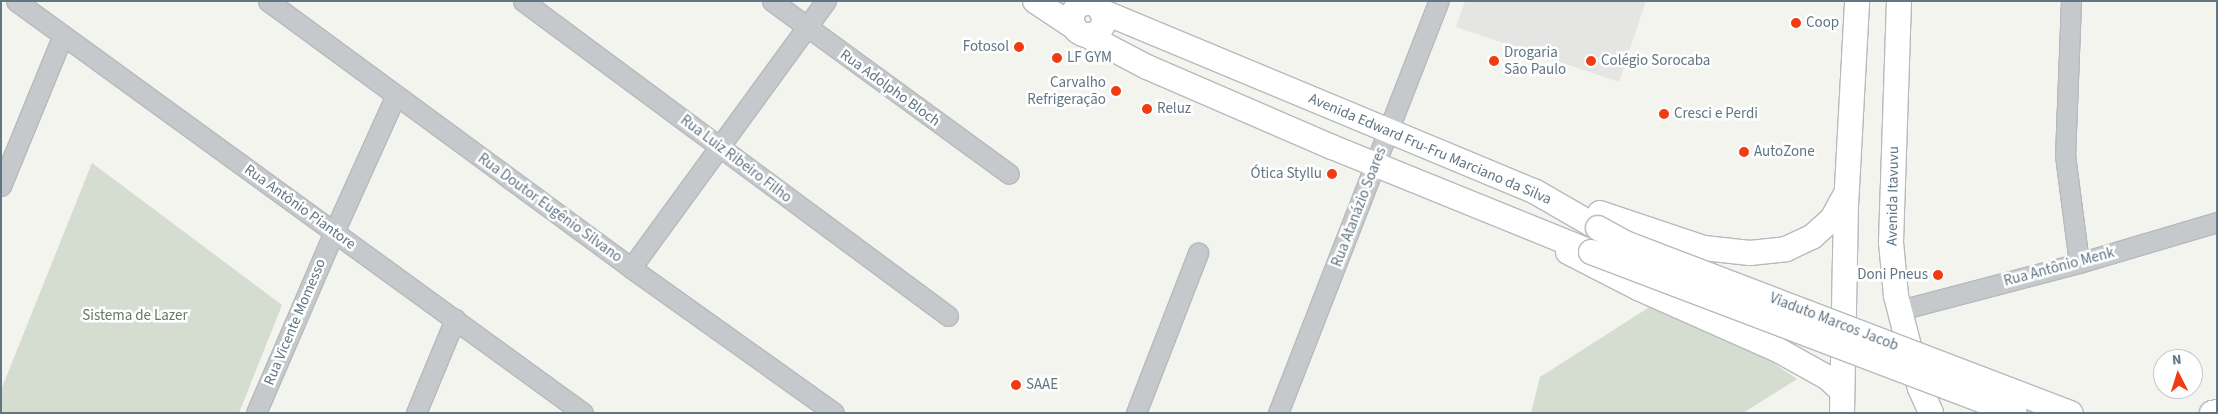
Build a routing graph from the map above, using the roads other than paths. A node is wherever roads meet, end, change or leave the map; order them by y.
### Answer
1 (16, 1) edge
2 (268, 1) edge
3 (523, 1) edge
4 (772, 1) edge
5 (826, 1) edge
6 (1035, 1) edge
7 (1439, 1) edge
8 (1857, 1) edge
9 (1899, 1) edge
10 (2071, 1) edge
11 (1095, 5) edge
12 (807, 27) junction
13 (1080, 31) junction
14 (63, 35) junction
15 (396, 96) junction
16 (1390, 130) junction
17 (720, 147) junction
18 (1375, 165) junction
19 (1009, 174) dead end
20 (1, 186) edge
21 (1534, 192) junction
22 (1847, 192) junction
23 (2217, 222) edge
24 (1598, 228) junction
25 (334, 232) junction
26 (1544, 233) junction
27 (1198, 253) dead end
28 (2079, 263) junction
29 (631, 268) junction
30 (1900, 310) junction
31 (948, 316) dead end
32 (1843, 316) junction
33 (455, 319) junction
34 (1920, 388) junction
35 (1842, 402) edge
36 (2217, 412) edge
37 (256, 413) edge
38 (416, 413) edge
39 (584, 413) edge
40 (834, 413) edge
41 (1136, 413) edge
42 (1278, 413) edge
43 (1931, 413) edge
44 (2014, 413) edge
45 (2071, 413) edge
46 (2212, 413) edge

1 - 14 street, Rua Antônio Piantore
2 - 15 street, Rua Doutor Eugênio Silvano
3 - 17 street, Rua Luiz Ribeiro Filho
4 - 12 street, Rua Adolpho Bloch
5 - 12 street
6 - 13 main road
7 - 16 street, Rua Atanázio Soares
8 - 22 main road
9 - 30 main road, Avenida Itavuvu
10 - 28 street
11 - 13 main road
11 - 16 main road, Avenida Edward Fru-Fru Marciano da Silva
12 - 17 street
12 - 19 street, Rua Adolpho Bloch
13 - 18 main road
14 - 20 street
14 - 25 street, Rua Antônio Piantore
15 - 25 street, Rua Vicente Momesso
15 - 29 street, Rua Doutor Eugênio Silvano
16 - 18 street, Rua Atanázio Soares
16 - 21 main road, Avenida Edward Fru-Fru Marciano da Silva
17 - 29 street
17 - 31 street, Rua Luiz Ribeiro Filho
18 - 26 main road
18 - 42 street, Rua Atanázio Soares
21 - 22 main road
21 - 24 main road, Avenida Edward Fru-Fru Marciano da Silva
22 - 32 main road
23 - 28 street, Rua Antônio Menk
24 - 32 main road, Avenida Edward Fru-Fru Marciano da Silva
24 - 45 main road, Viaduto Marcos Jacob, bridge
25 - 33 street, Rua Antônio Piantore
25 - 37 street, Rua Vicente Momesso
26 - 35 main road
26 - 44 main road, Viaduto Marcos Jacob, bridge
27 - 41 street
28 - 30 street, Rua Antônio Menk
29 - 40 street, Rua Doutor Eugênio Silvano
30 - 34 main road, Avenida Itavuvu
32 - 34 main road, Avenida Itavuvu
32 - 35 main road
33 - 38 street
33 - 39 street, Rua Antônio Piantore
34 - 43 main road, Avenida Itavuvu
36 - 46 main road

